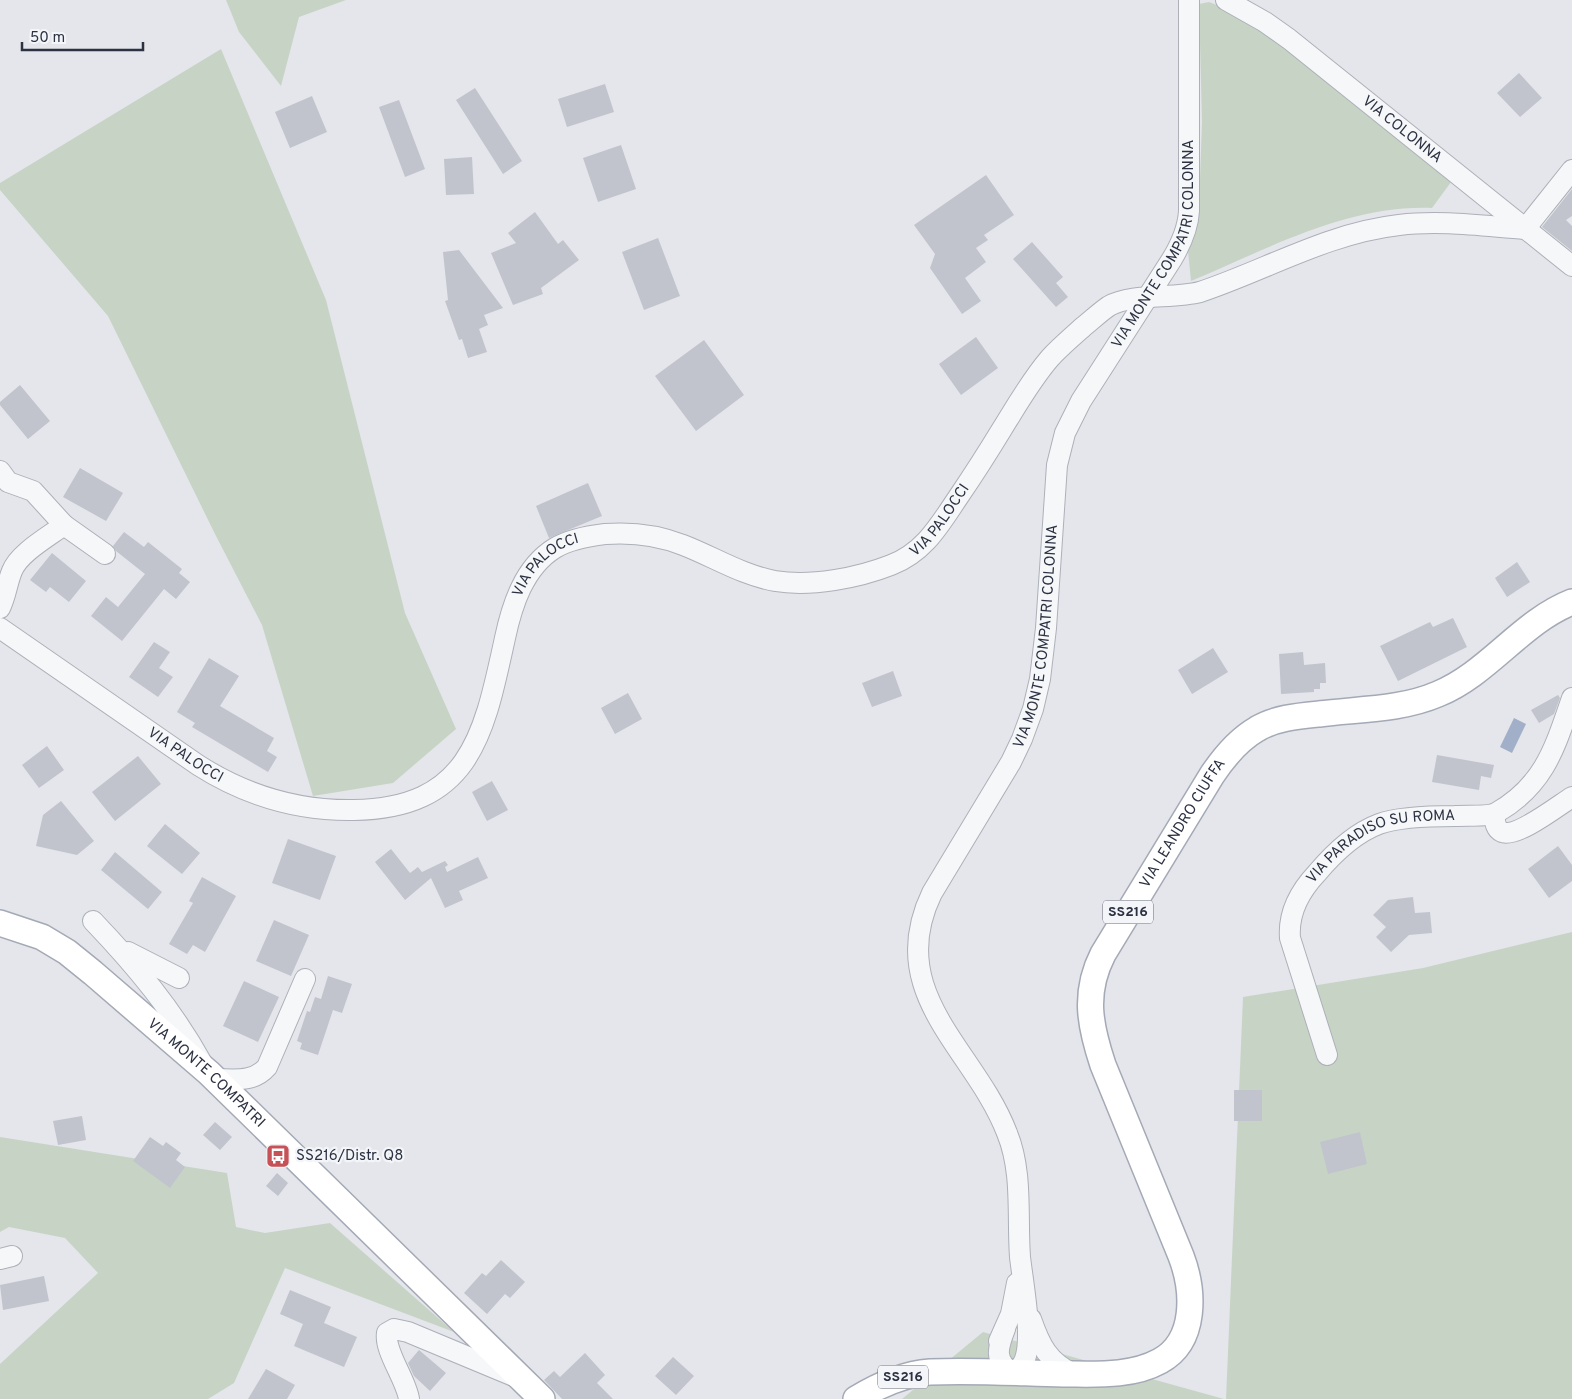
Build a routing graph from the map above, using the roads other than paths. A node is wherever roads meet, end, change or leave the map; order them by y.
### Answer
1 (1190, 0) edge
2 (1226, 0) edge
3 (1572, 170) edge
4 (1525, 229) junction
5 (1572, 266) edge
6 (1147, 298) junction
7 (0, 471) edge
8 (64, 525) junction
9 (105, 554) dead end
10 (1572, 602) edge
11 (0, 608) edge
12 (0, 628) edge
13 (1572, 698) edge
14 (1572, 797) edge
15 (1494, 814) junction
16 (93, 920) dead end
17 (0, 923) edge
18 (117, 946) junction
19 (179, 978) dead end
20 (304, 979) dead end
21 (1327, 1055) dead end
22 (211, 1075) junction
23 (1020, 1256) junction
24 (1026, 1298) junction
25 (1005, 1329) junction
26 (954, 1372) junction
27 (1013, 1373) junction
28 (1074, 1374) junction
29 (521, 1379) junction
30 (410, 1399) edge
31 (542, 1399) edge
32 (856, 1399) edge

1 - 6 street, VIA MONTE COMPATRI COLONNA
2 - 4 street, VIA COLONNA
3 - 4 street
4 - 5 street, VIA COLONNA
4 - 6 street, VIA PALOCCI
6 - 12 street, VIA PALOCCI
6 - 23 street, VIA MONTE COMPATRI COLONNA
7 - 8 street
8 - 9 street
8 - 11 street
10 - 28 main road, VIA LEANDRO CIUFFA / SS216
13 - 15 street
14 - 15 street
15 - 21 street, VIA PARADISO SU ROMA
16 - 18 street
17 - 22 main road, VIA MONTE COMPATRI
18 - 19 street
18 - 22 street
20 - 22 street
22 - 29 main road, VIA MONTE COMPATRI
23 - 24 street, VIA MONTE COMPATRI COLONNA
23 - 25 street, VIA MONTE COMPATRI COLONNA
24 - 27 street, VIA MONTE COMPATRI COLONNA
24 - 28 street, VIA MONTE COMPATRI COLONNA
25 - 26 street, VIA MONTE COMPATRI COLONNA
25 - 27 street, VIA MONTE COMPATRI COLONNA
26 - 27 main road, SS216
26 - 32 main road, SS216
27 - 28 main road, SS216
29 - 30 street
29 - 31 main road, VIA MONTE COMPATRI

